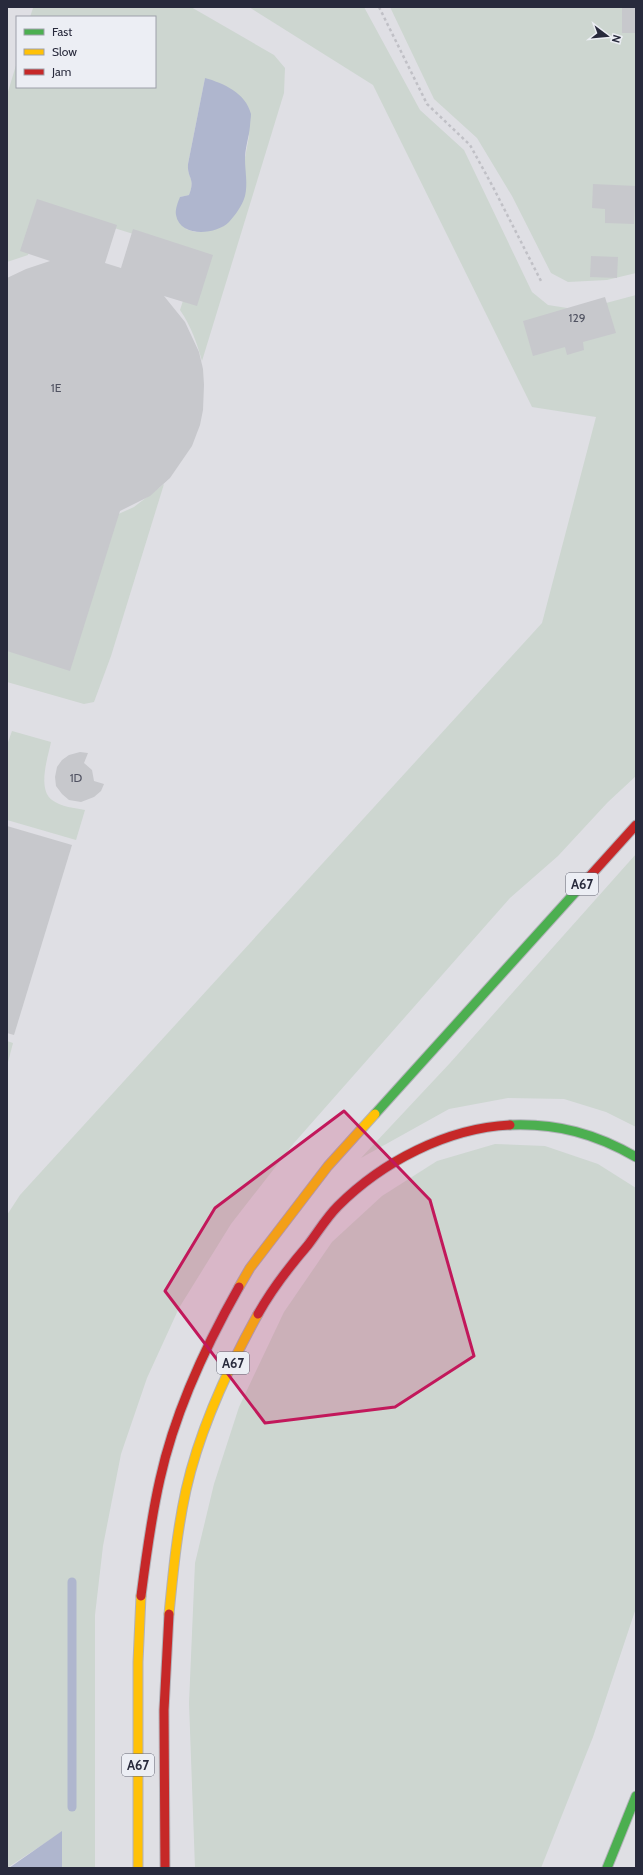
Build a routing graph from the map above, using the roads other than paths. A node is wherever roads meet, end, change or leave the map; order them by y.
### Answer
1 (636, 825) edge
2 (636, 1157) edge
3 (636, 1796) edge
4 (138, 1868) edge
5 (165, 1868) edge
6 (607, 1868) edge

1 - 4 highway, A67
2 - 5 highway, A67
3 - 6 highway

